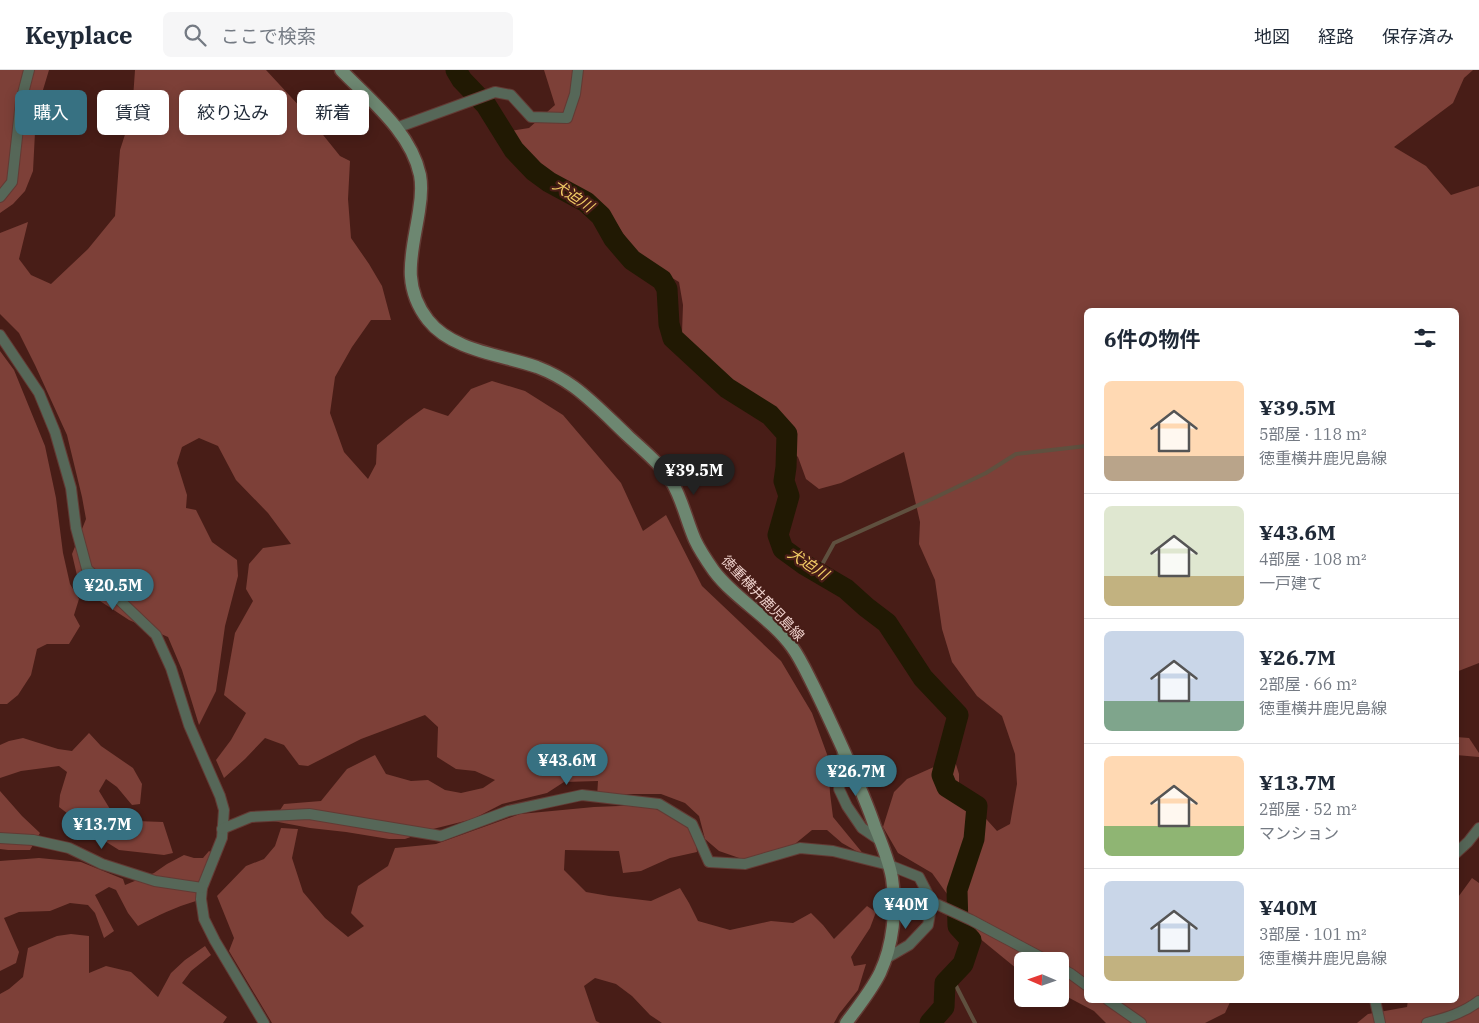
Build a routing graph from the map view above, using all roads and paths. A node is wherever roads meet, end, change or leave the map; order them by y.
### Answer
1 (29, 70) edge
2 (341, 70) edge
3 (578, 70) edge
4 (396, 128) junction
5 (0, 197) edge
6 (0, 335) edge
7 (843, 750) junction
8 (1479, 828) edge
9 (222, 829) junction
10 (0, 838) edge
11 (881, 841) junction
12 (1459, 850) edge
13 (889, 865) junction
14 (202, 888) junction
15 (932, 902) junction
16 (1031, 952) edge
17 (885, 959) junction
18 (1069, 973) edge
19 (1084, 984) edge
20 (1479, 1002) edge
21 (1112, 1003) edge
22 (1376, 1003) edge
23 (264, 1023) edge
24 (846, 1023) edge
25 (1141, 1023) edge
26 (1380, 1023) edge
27 (1427, 1023) edge

1 - 5 street
2 - 4 main road, 徳重横井鹿児島線
3 - 4 street
4 - 7 main road, 徳重横井鹿児島線
6 - 9 street
7 - 11 main road, 徳重横井鹿児島線
7 - 11 street
8 - 12 street
9 - 13 street
9 - 14 street
10 - 14 street
11 - 13 main road, 徳重横井鹿児島線
13 - 15 street
13 - 17 main road, 徳重横井鹿児島線
14 - 23 street
15 - 16 street
15 - 17 street
17 - 24 main road, 徳重横井鹿児島線
18 - 19 street
20 - 27 street
21 - 25 street
22 - 26 street

